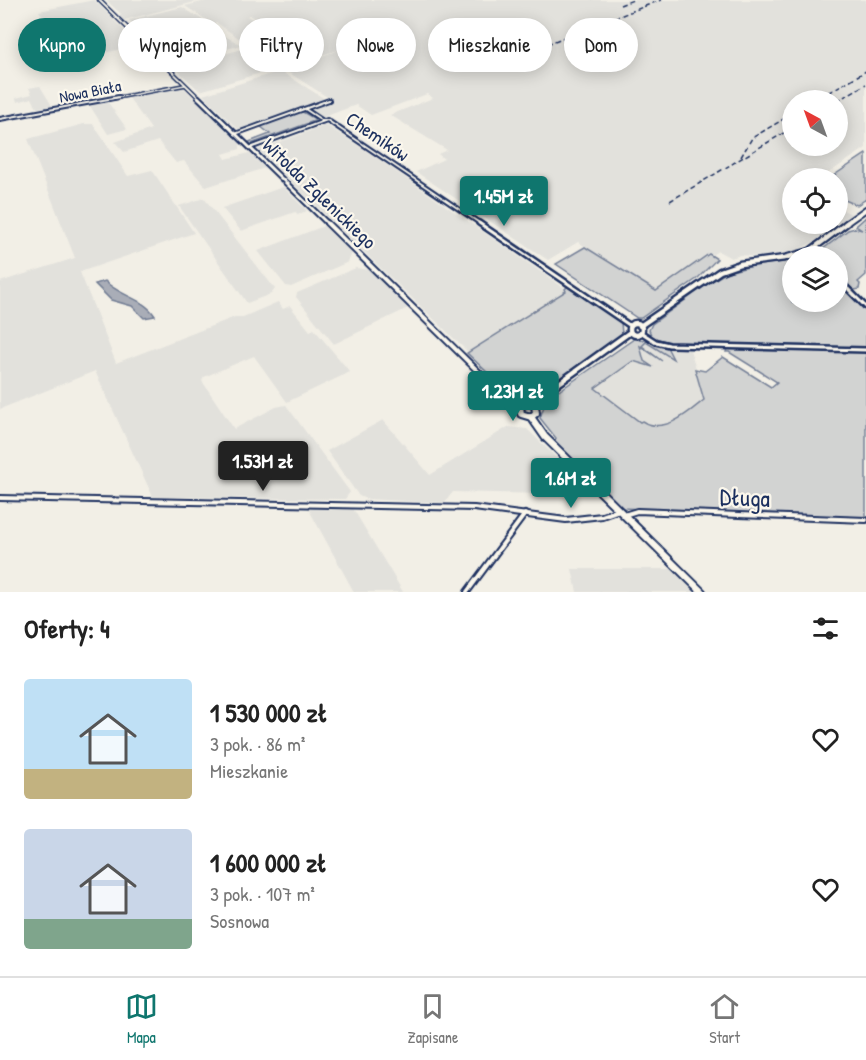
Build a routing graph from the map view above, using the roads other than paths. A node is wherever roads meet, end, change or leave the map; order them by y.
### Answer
1 (99, 0) edge
2 (185, 85) junction
3 (329, 100) dead end
4 (305, 109) junction
5 (0, 119) edge
6 (323, 121) junction
7 (235, 134) junction
8 (250, 148) junction
9 (866, 209) edge
10 (816, 246) edge
11 (782, 256) edge
12 (848, 289) edge
13 (866, 307) edge
14 (629, 326) junction
15 (640, 326) junction
16 (630, 332) junction
17 (642, 333) junction
18 (866, 350) edge
19 (535, 405) junction
20 (520, 406) junction
21 (531, 417) junction
22 (0, 498) edge
23 (621, 512) junction
24 (525, 514) junction
25 (866, 520) edge
26 (467, 592) edge
27 (702, 592) edge

1 - 2 street, Witolda Zglenickiego
2 - 5 street, Nowa Biała
2 - 7 street, Witolda Zglenickiego
3 - 4 street
4 - 6 street
4 - 7 street
6 - 8 street, Chemików
6 - 14 street, Chemików
7 - 8 street, Witolda Zglenickiego
8 - 20 street, Witolda Zglenickiego
9 - 10 main road
11 - 15 main road
12 - 13 street
14 - 15 main road
14 - 16 main road
15 - 17 main road
16 - 17 main road
16 - 19 main road
17 - 18 street
19 - 20 main road
19 - 21 main road
20 - 21 main road
21 - 23 main road
22 - 24 street, Długa
23 - 24 street, Długa
23 - 25 street, Długa
23 - 27 main road
24 - 26 street

